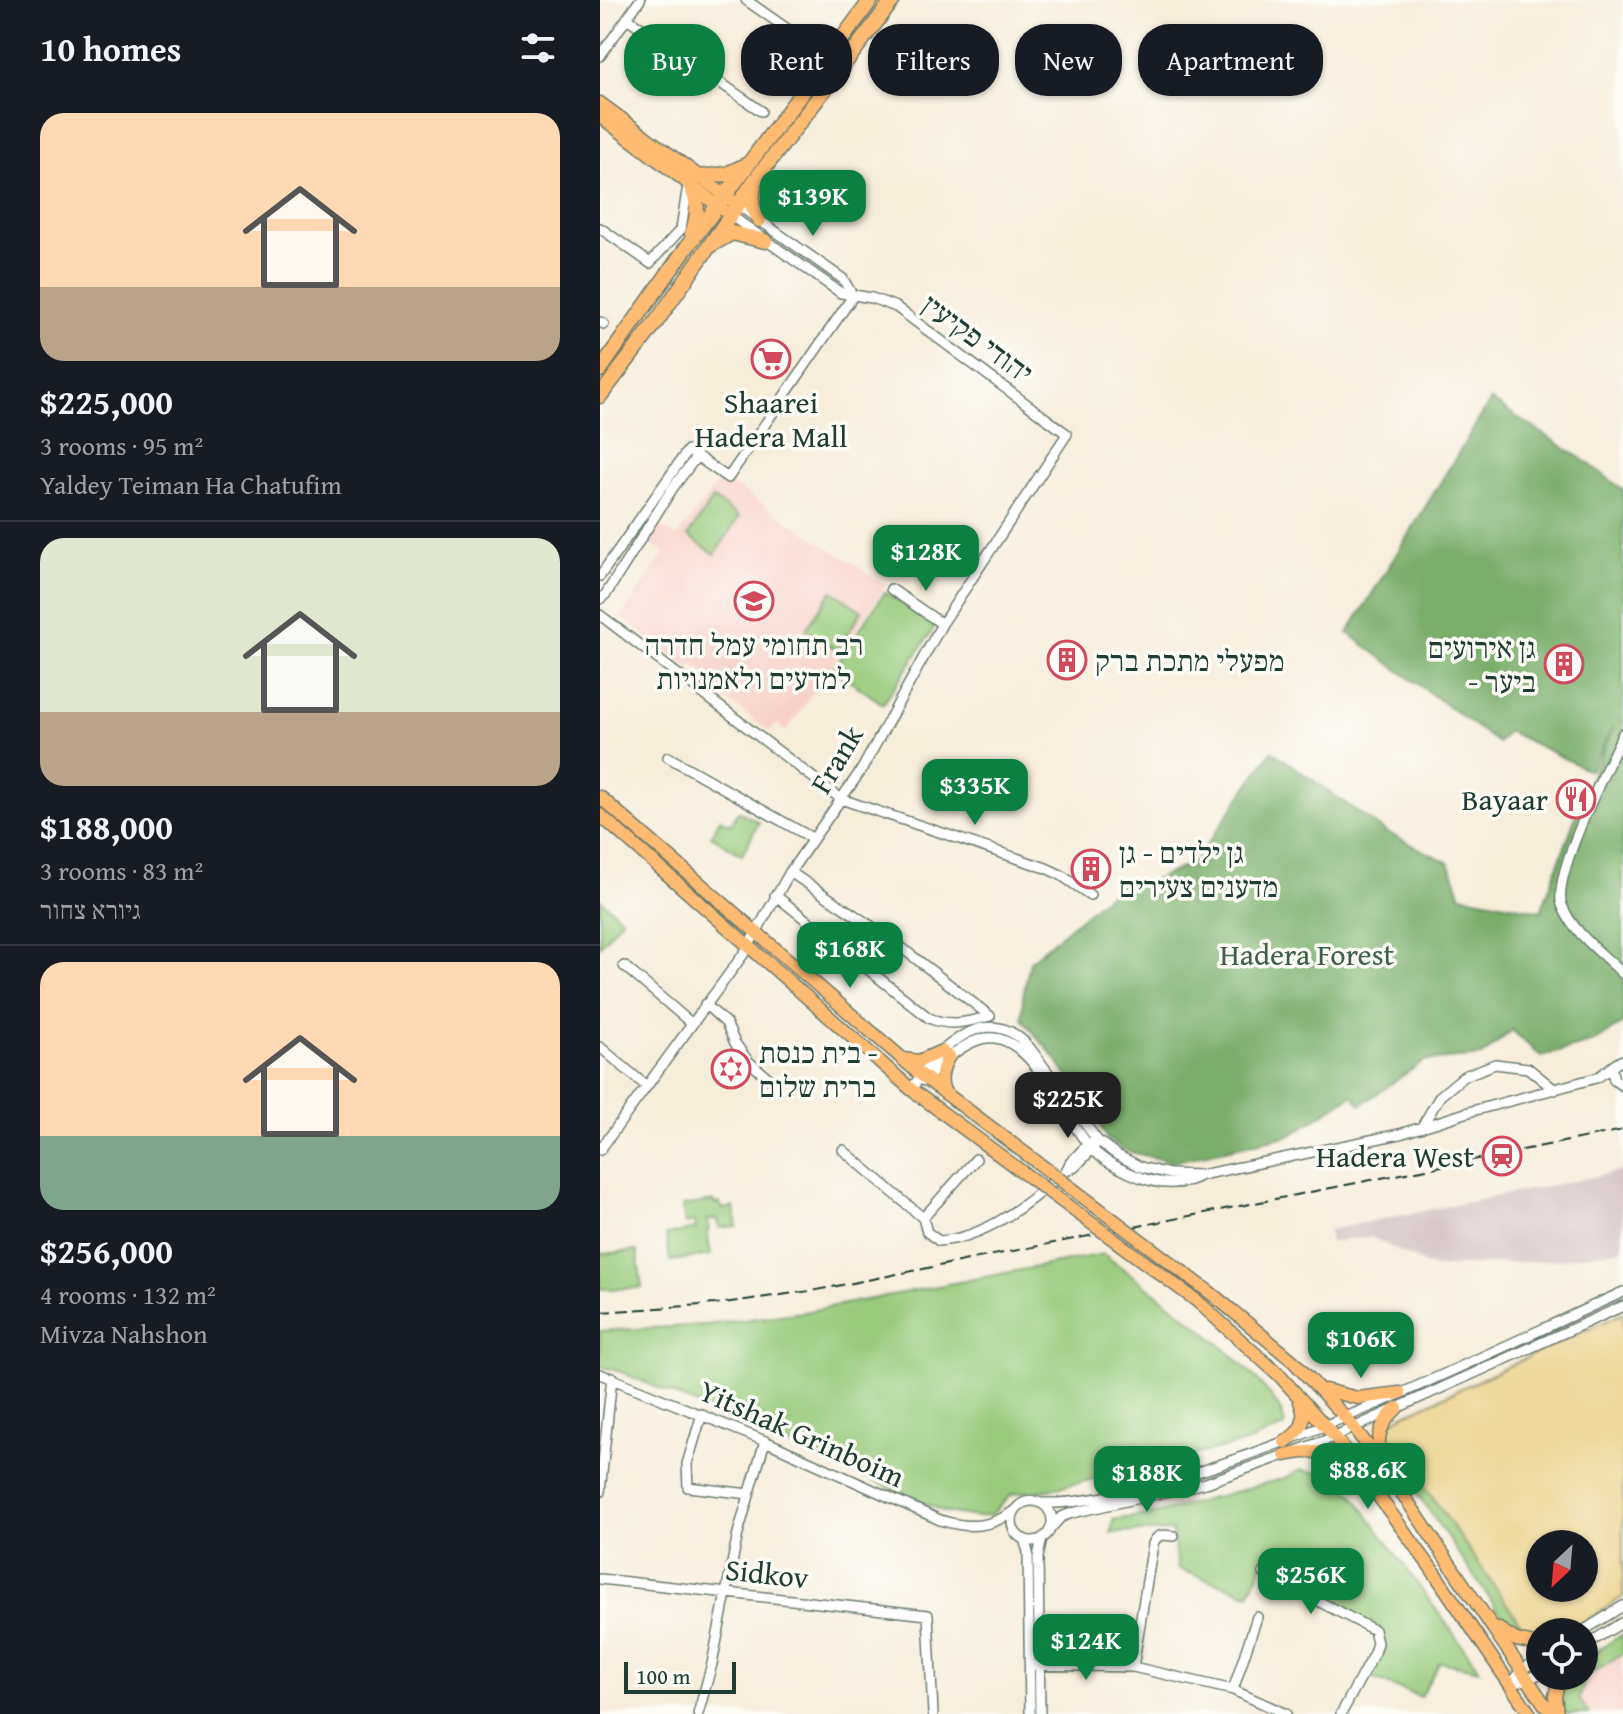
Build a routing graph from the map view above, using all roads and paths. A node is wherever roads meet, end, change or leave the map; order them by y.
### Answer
1 (640, 0) edge
2 (746, 0) edge
3 (871, 0) edge
4 (893, 0) edge
5 (627, 18) junction
6 (780, 24) edge
7 (600, 56) edge
8 (600, 103) edge
9 (761, 111) dead end
10 (600, 116) edge
11 (749, 163) junction
12 (694, 179) junction
13 (756, 179) junction
14 (721, 200) junction
15 (734, 210) junction
16 (759, 220) junction
17 (600, 228) edge
18 (765, 241) junction
19 (689, 244) junction
20 (704, 253) junction
21 (853, 296) junction
22 (600, 370) edge
23 (600, 396) edge
24 (1067, 434) joint
25 (697, 456) junction
26 (600, 576) edge
27 (891, 589) dead end
28 (600, 599) edge
29 (600, 615) edge
30 (942, 624) junction
31 (1623, 733) edge
32 (668, 757) dead end
33 (600, 797) edge
34 (841, 799) junction
35 (600, 815) edge
36 (812, 838) junction
37 (790, 872) junction
38 (1090, 895) dead end
39 (773, 899) junction
40 (751, 936) junction
41 (624, 966) dead end
42 (1623, 974) edge
43 (705, 1004) junction
44 (691, 1023) junction
45 (600, 1047) edge
46 (945, 1053) junction
47 (900, 1057) junction
48 (1623, 1060) edge
49 (923, 1077) junction
50 (1616, 1079) edge
51 (771, 1080) dead end
52 (645, 1085) junction
53 (912, 1090) junction
54 (1555, 1090) junction
55 (947, 1096) junction
56 (1421, 1128) junction
57 (1092, 1145) junction
58 (600, 1150) edge
59 (843, 1150) dead end
60 (976, 1159) dead end
61 (923, 1218) junction
62 (1623, 1292) edge
63 (1623, 1306) edge
64 (600, 1374) edge
65 (612, 1377) junction
66 (1318, 1386) junction
67 (1294, 1392) junction
68 (1400, 1393) junction
69 (1397, 1408) junction
70 (702, 1414) junction
71 (1350, 1423) junction
72 (1331, 1432) junction
73 (765, 1441) junction
74 (1285, 1448) junction
75 (1383, 1465) junction
76 (1365, 1476) junction
77 (600, 1492) edge
78 (749, 1494) junction
79 (1041, 1503) junction
80 (1015, 1510) junction
81 (987, 1525) junction
82 (1051, 1528) junction
83 (1014, 1530) junction
84 (1174, 1536) dead end
85 (1042, 1538) junction
86 (1024, 1539) junction
87 (1264, 1573) dead end
88 (600, 1579) edge
89 (726, 1593) junction
90 (1623, 1606) edge
91 (1257, 1617) dead end
92 (1598, 1621) edge
93 (1491, 1622) junction
94 (1623, 1622) edge
95 (1598, 1637) edge
96 (1526, 1642) edge
97 (1035, 1664) junction
98 (1133, 1667) junction
99 (1526, 1668) edge
100 (1526, 1677) edge
101 (1510, 1685) junction
102 (1233, 1690) junction
103 (1540, 1690) edge
104 (1556, 1690) edge
105 (698, 1714) edge
106 (933, 1714) edge
107 (1030, 1714) edge
108 (1040, 1714) edge
109 (1286, 1714) edge
110 (1341, 1714) edge
111 (1530, 1714) edge
112 (1554, 1714) edge

1 - 5 street
2 - 6 street
3 - 11 highway
4 - 13 highway
5 - 7 street
5 - 9 street
8 - 12 main road
10 - 12 main road
11 - 12 highway
11 - 14 highway
12 - 14 main road
12 - 17 street
12 - 19 highway
13 - 15 highway
13 - 16 highway
14 - 15 main road
14 - 19 highway
15 - 16 street
15 - 18 street, יהודי פקיעין
15 - 20 highway
16 - 21 street
18 - 20 highway
18 - 21 street, יהודי פקיעין
19 - 22 highway
20 - 23 highway
21 - 24 street, יהודי פקיעין
21 - 25 street
24 - 30 street, Frank
25 - 26 street
25 - 28 street
27 - 30 street
29 - 34 street
30 - 34 street, Frank
31 - 42 street
32 - 36 street
33 - 40 main road
34 - 36 street, Frank
34 - 38 street
35 - 40 main road
36 - 37 street, Frank
37 - 39 street, Frank
37 - 39 street
39 - 40 street, Frank
40 - 43 street, Frank
40 - 47 main road
40 - 53 main road
41 - 44 street
43 - 44 street, Frank
43 - 51 street
44 - 52 street, Frank
45 - 52 street
46 - 47 main road
46 - 49 street
46 - 55 main road
46 - 57 street
47 - 49 main road
48 - 50 street
49 - 53 street
49 - 55 main road
50 - 54 street
52 - 58 street, Frank
53 - 67 main road, bridge
54 - 56 street
54 - 56 street
55 - 66 main road, bridge
56 - 57 street
57 - 61 street
59 - 61 street
60 - 61 street
62 - 68 street
63 - 69 street
64 - 65 street, Yitshak Grinboim
65 - 70 street, Yitshak Grinboim
65 - 77 street
66 - 68 main road
66 - 71 main road
67 - 72 main road
67 - 74 main road
68 - 71 street
69 - 71 street
69 - 75 main road
70 - 73 street, Yitshak Grinboim
70 - 78 street
71 - 72 street
71 - 75 main road
72 - 74 street
72 - 76 main road
73 - 78 street
73 - 81 street, Yitshak Grinboim
74 - 76 main road
74 - 79 street
74 - 82 street
75 - 93 main road
76 - 101 main road
78 - 89 street
79 - 80 street
79 - 82 street
80 - 81 street
80 - 83 street
81 - 83 street, Yitshak Grinboim
82 - 85 street
83 - 86 street
84 - 98 street
85 - 86 street
85 - 97 street
86 - 97 street
87 - 110 street
88 - 89 street, Sidkov
89 - 105 street
89 - 106 street, Sidkov
90 - 92 street
91 - 102 street
93 - 96 main road
93 - 99 main road
94 - 95 street
97 - 98 street
97 - 107 street
97 - 108 street
98 - 102 street
100 - 101 street
101 - 111 main road
102 - 109 street
103 - 112 main road
104 - 112 main road

